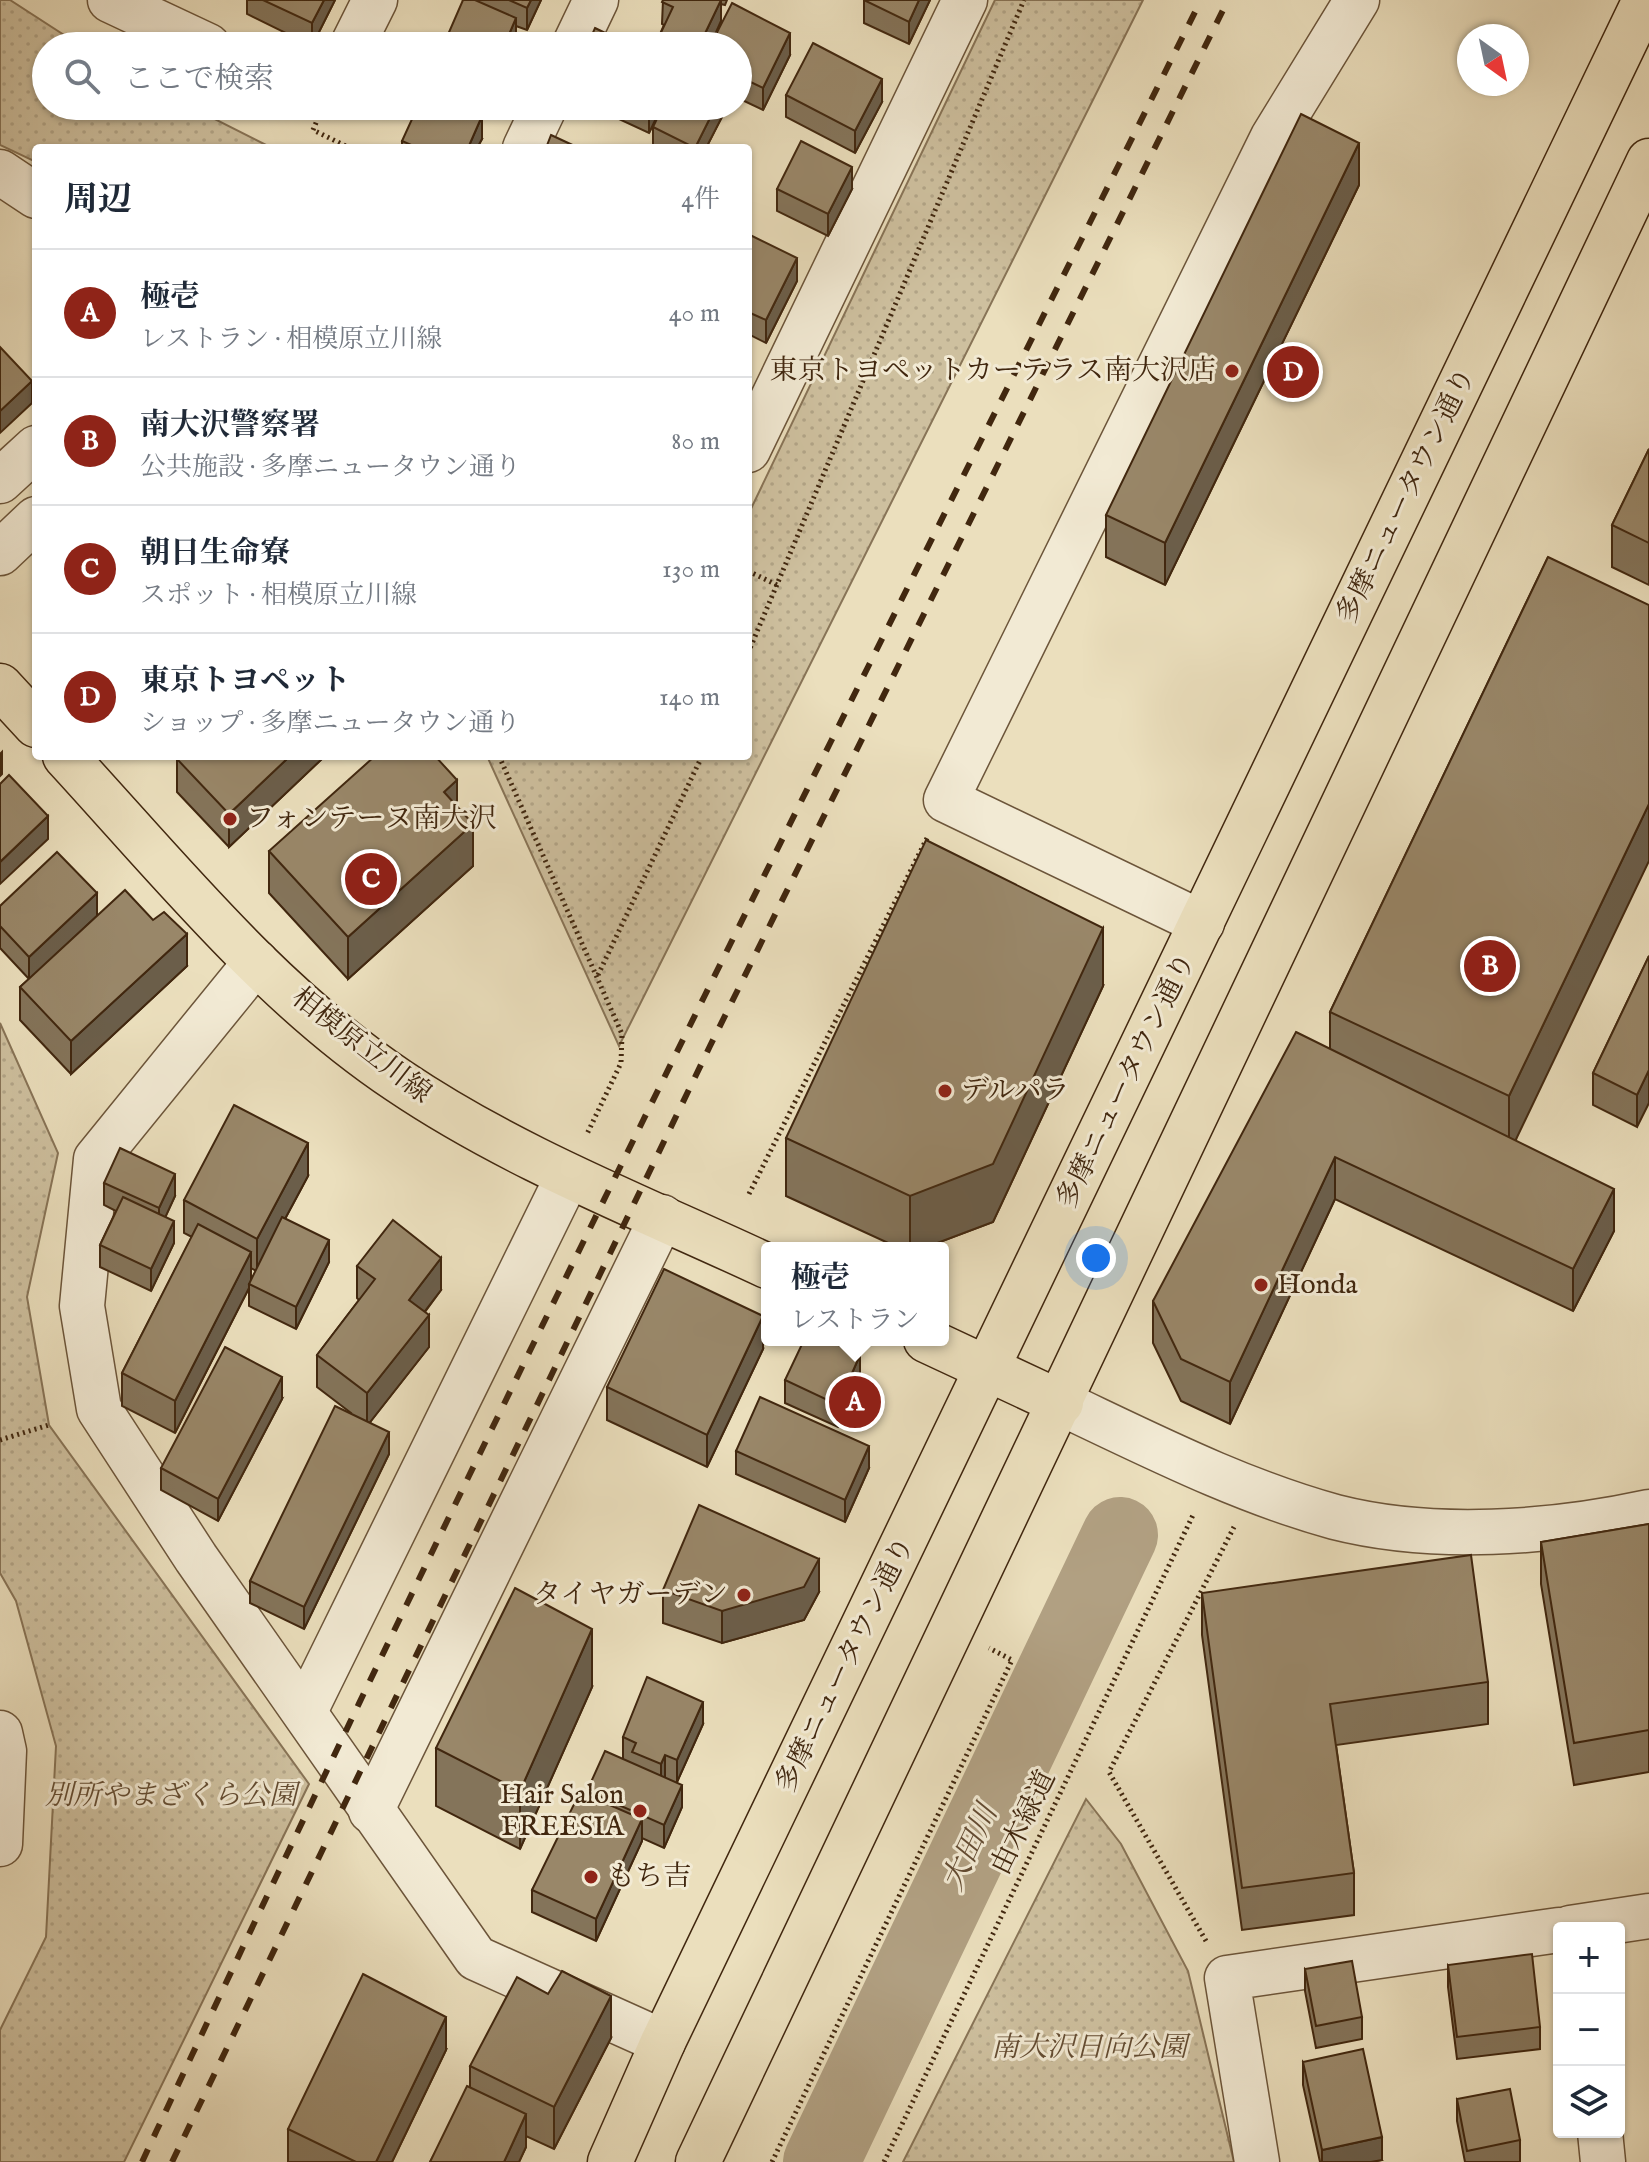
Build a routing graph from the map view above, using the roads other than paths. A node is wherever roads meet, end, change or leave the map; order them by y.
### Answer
1 (375, 0) edge
2 (596, 0) edge
3 (965, 0) edge
4 (1357, 0) edge
5 (1645, 0) edge
6 (128, 4) edge
7 (181, 32) edge
8 (359, 32) edge
9 (581, 32) edge
10 (538, 120) edge
11 (527, 144) edge
12 (1649, 161) edge
13 (0, 172) edge
14 (32, 193) edge
15 (752, 442) edge
16 (32, 452) edge
17 (0, 481) edge
18 (32, 523) edge
19 (0, 553) edge
20 (0, 686) edge
21 (32, 721) edge
22 (69, 760) edge
23 (1202, 923) junction
24 (256, 962) junction
25 (568, 1176) junction
26 (662, 1217) junction
27 (761, 1263) edge
28 (939, 1346) edge
29 (988, 1369) junction
30 (1061, 1403) junction
31 (1649, 1512) edge
32 (305, 1711) junction
33 (0, 1733) edge
34 (371, 1811) junction
35 (0, 1844) edge
36 (1649, 1916) edge
37 (1610, 1922) edge
38 (1553, 1931) edge
39 (663, 2042) junction
40 (1601, 2138) edge
41 (614, 2161) edge
42 (698, 2162) edge
43 (1257, 2162) edge
44 (1603, 2162) edge

1 - 8 street
2 - 9 street
3 - 15 street
4 - 23 street
5 - 23 main road, 多摩ニュータウン通り
6 - 7 street
10 - 11 street
12 - 30 main road
13 - 14 street
16 - 17 street
18 - 19 street
20 - 21 main road
22 - 24 main road, 相模原立川線
23 - 29 main road, 多摩ニュータウン通り
24 - 25 main road, 相模原立川線
24 - 32 street
25 - 26 main road, 相模原立川線
25 - 32 street
26 - 27 main road, 相模原立川線
26 - 34 street
28 - 29 main road
29 - 30 main road
29 - 39 main road, 多摩ニュータウン通り
30 - 31 street
30 - 42 main road
32 - 34 street
33 - 35 street
34 - 39 street
36 - 37 street
38 - 43 street
39 - 41 main road, 多摩ニュータウン通り
40 - 44 street

